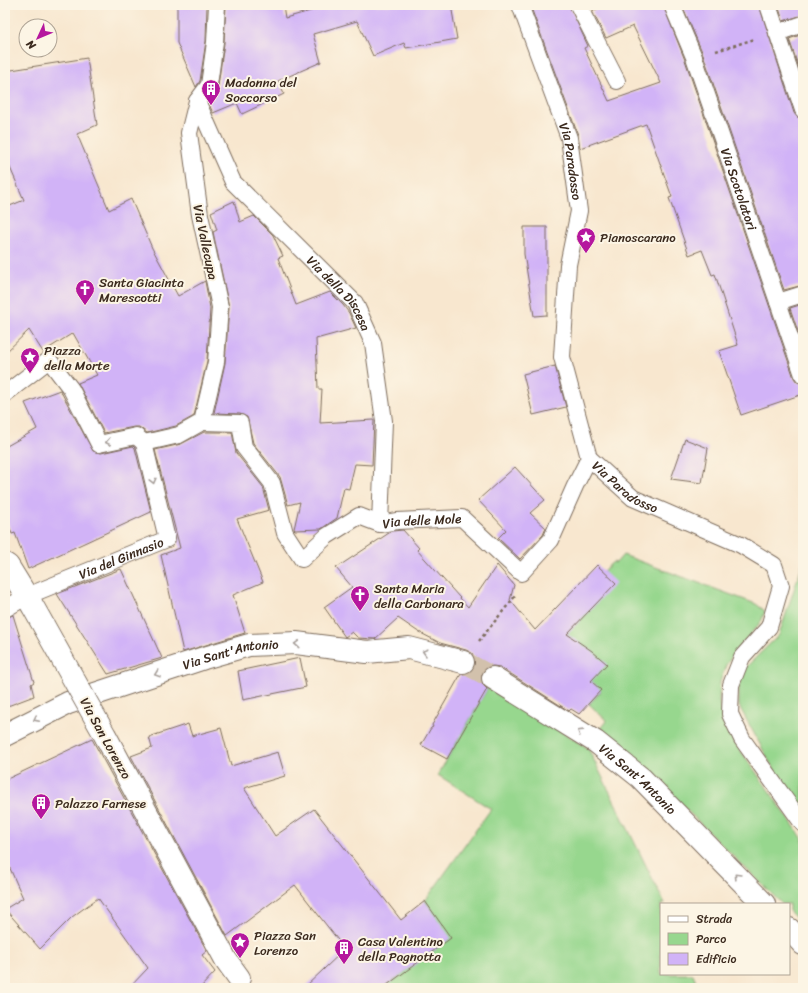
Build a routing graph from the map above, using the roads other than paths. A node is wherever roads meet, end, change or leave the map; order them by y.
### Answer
1 (217, 5) edge
2 (520, 5) edge
3 (578, 5) edge
4 (672, 5) edge
5 (768, 5) edge
6 (803, 24) edge
7 (777, 32) junction
8 (617, 81) dead end
9 (197, 101) junction
10 (803, 110) edge
11 (803, 294) edge
12 (778, 302) junction
13 (803, 375) edge
14 (5, 394) edge
15 (202, 422) junction
16 (144, 443) junction
17 (589, 458) junction
18 (380, 524) junction
19 (6, 564) edge
20 (30, 601) junction
21 (5, 609) edge
22 (465, 663) tunnel mouth
23 (493, 678) tunnel mouth
24 (5, 735) edge
25 (803, 824) edge
26 (763, 903) edge
27 (790, 930) edge
28 (803, 944) edge
29 (238, 978) dead end

1 - 9 lane, Via Vallecupa
2 - 17 lane, Via Paradosso
3 - 8 lane
4 - 12 lane, Via Scotolatori
5 - 7 lane
6 - 7 lane
7 - 10 lane
9 - 15 lane, Via Vallecupa
9 - 18 lane, Via della Discesa
11 - 12 lane
12 - 13 lane, Via Scotolatori
16 -> 14 lane
15 - 16 lane
15 - 18 lane, Via delle Mole
16 -> 20 lane, Via del Ginnasio
17 - 18 lane, Via delle Mole
17 - 25 lane, Via Paradosso
19 - 20 street, Via San Lorenzo
20 - 21 lane, Via del Ginnasio
20 - 29 street, Via San Lorenzo, bridge
22 -> 24 street, Via Sant'Antonio
26 -> 23 street, Via Sant'Antonio
27 - 28 street

